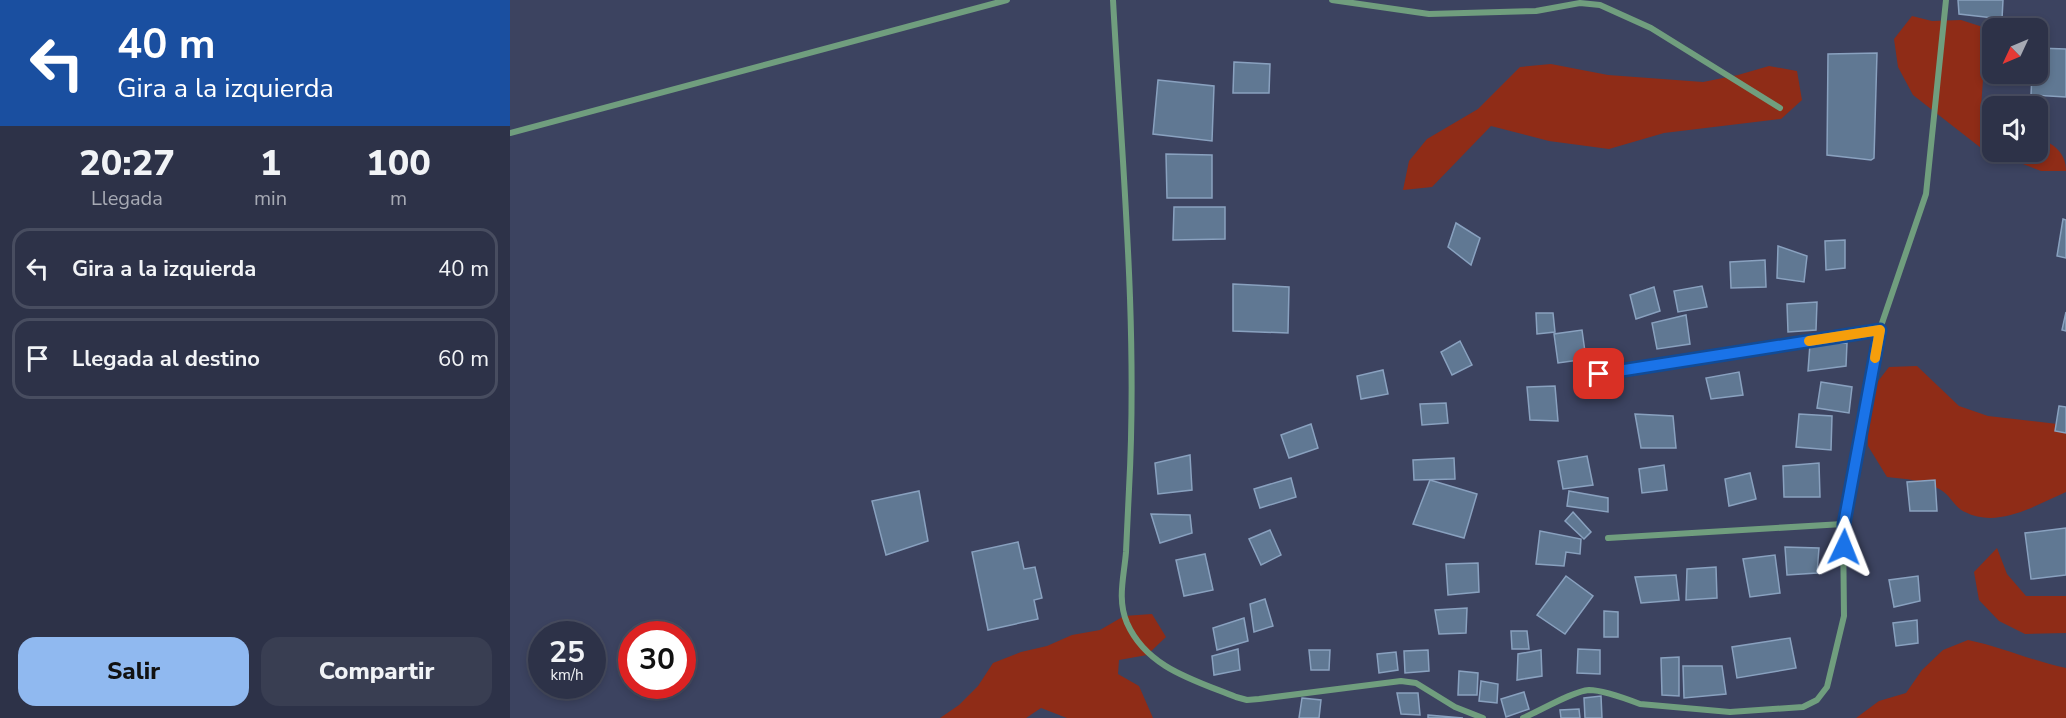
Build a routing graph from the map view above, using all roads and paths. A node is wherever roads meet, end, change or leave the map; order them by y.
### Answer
1 (1008, 0) edge
2 (1113, 0) edge
3 (1332, 0) edge
4 (1946, 0) edge
5 (1780, 108) dead end
6 (510, 133) edge
7 (1880, 330) junction
8 (1599, 374) dead end
9 (1844, 524) junction
10 (1608, 537) dead end
11 (1483, 718) edge
12 (1523, 718) edge

1 - 6 street
2 - 11 street
3 - 5 street
4 - 7 street
7 - 8 street
7 - 9 street
9 - 10 street
9 - 12 street

